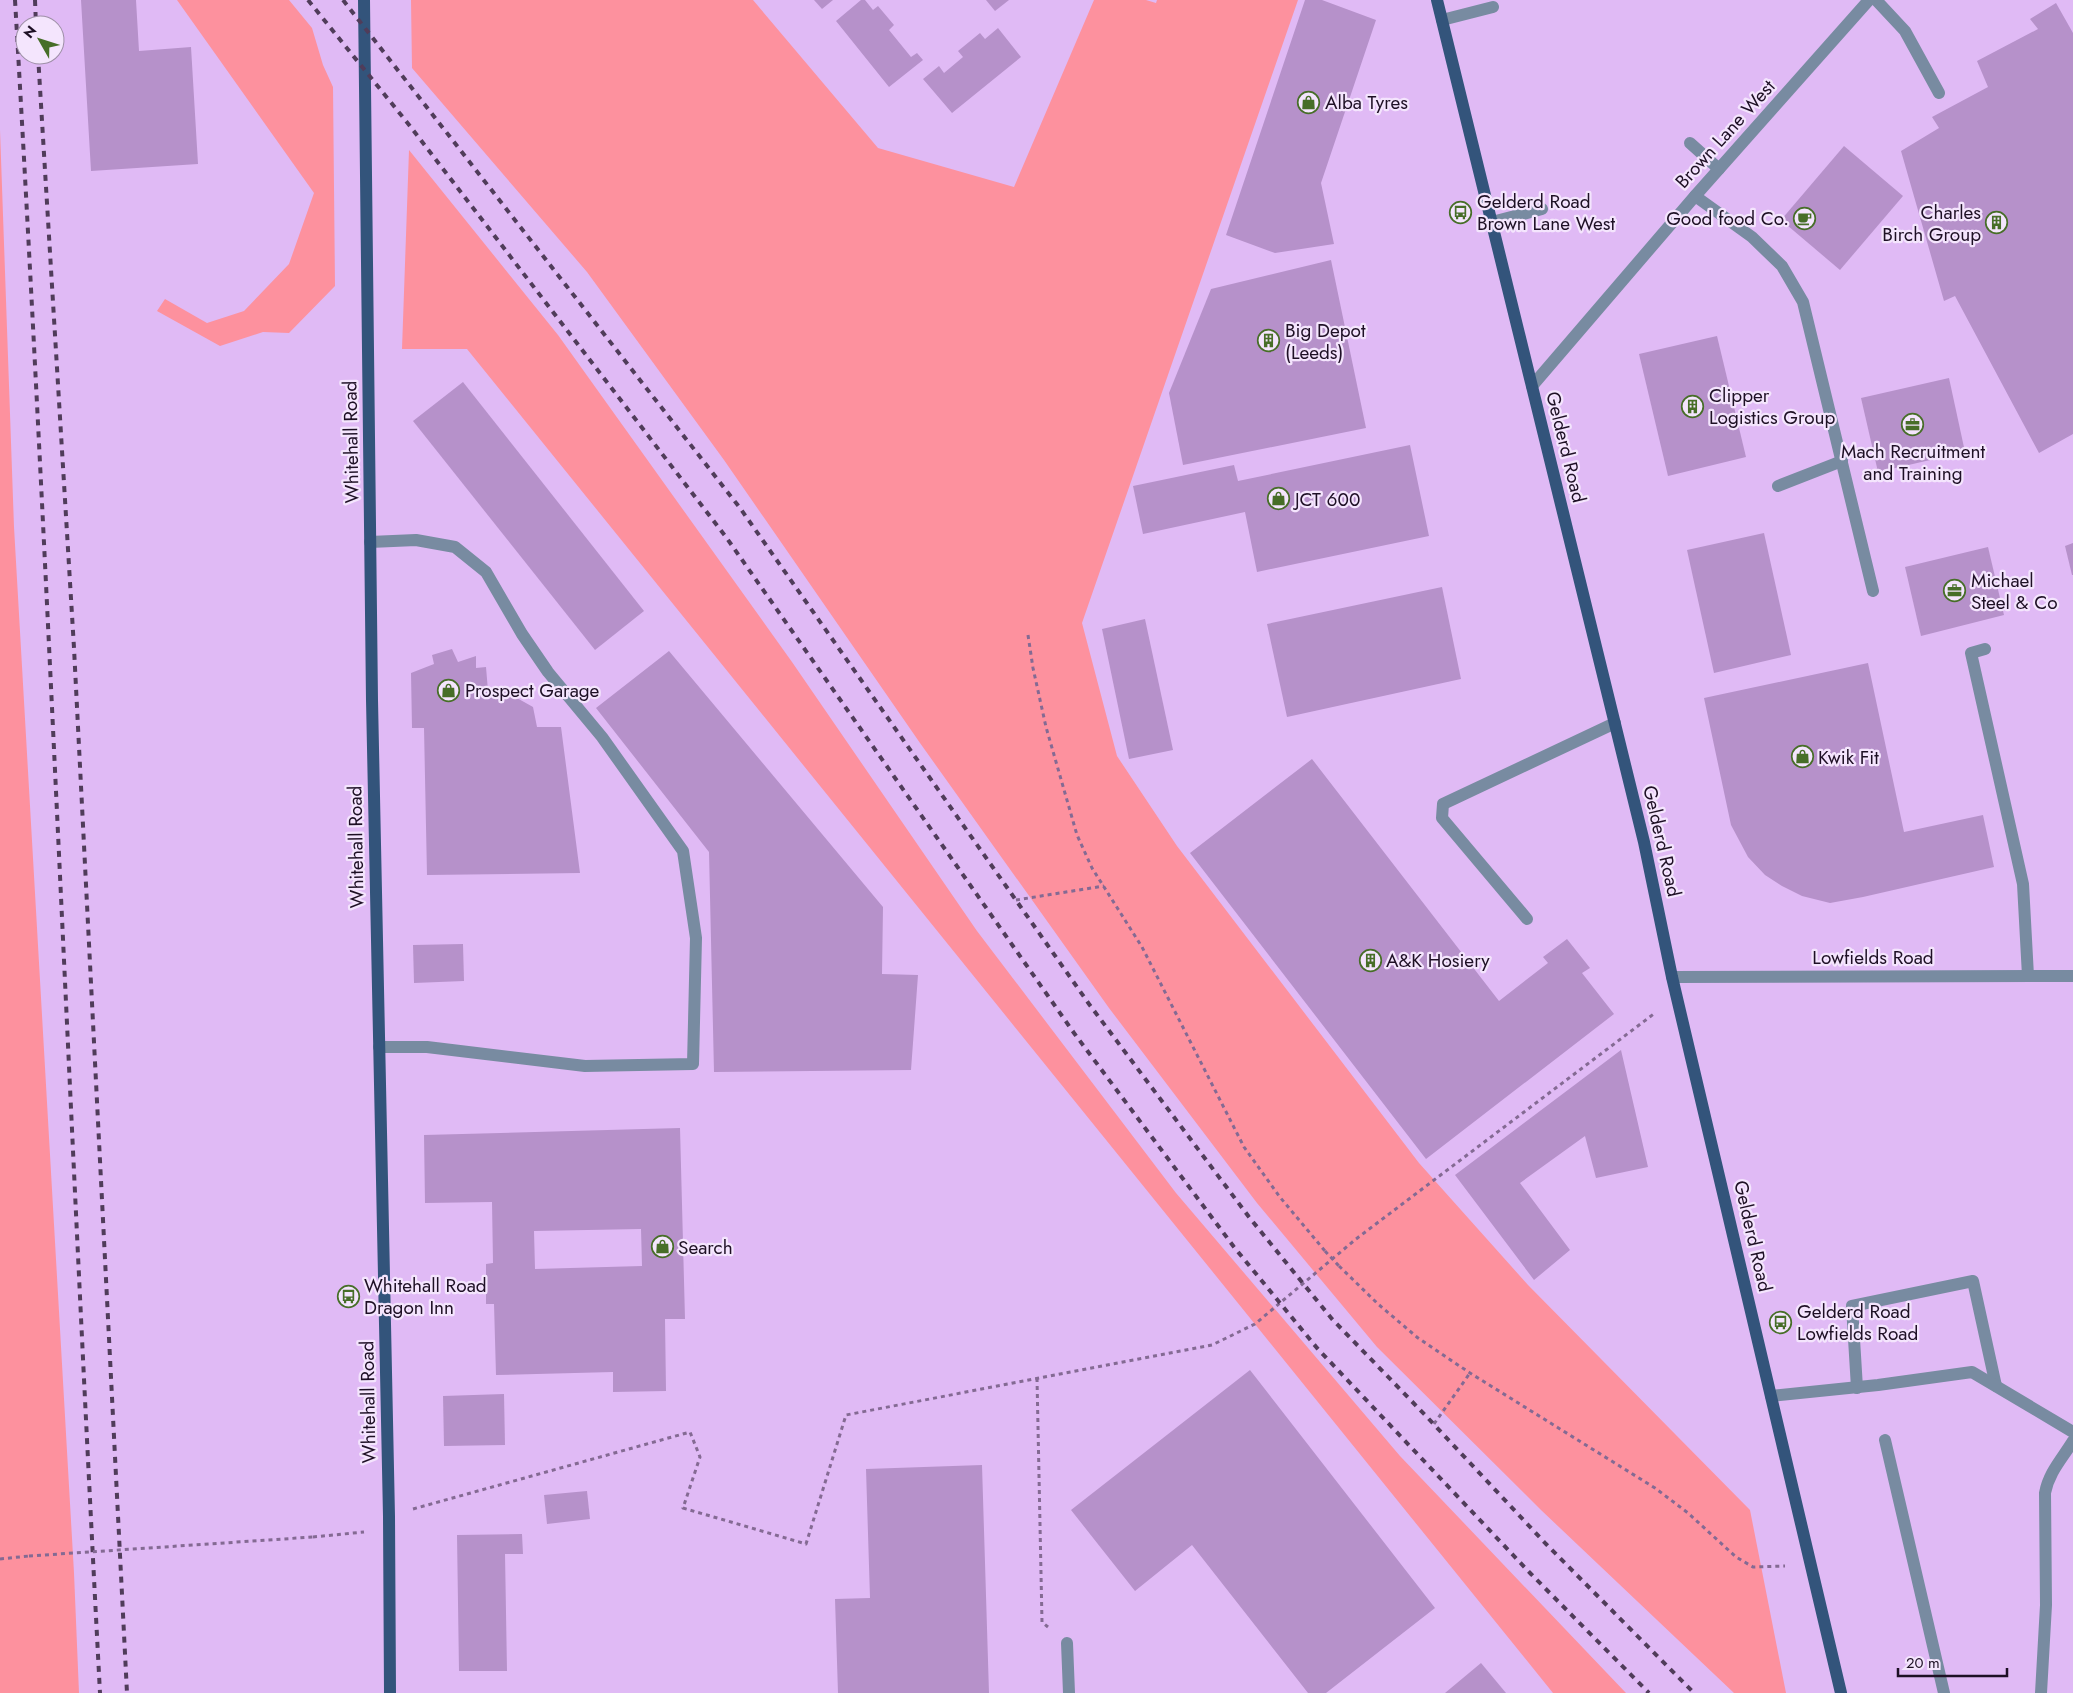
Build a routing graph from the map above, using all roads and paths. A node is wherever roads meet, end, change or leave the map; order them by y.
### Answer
1 (364, 0) edge
2 (1437, 0) edge
3 (1869, 0) edge
4 (1876, 0) edge
5 (1493, 7) dead end
6 (1442, 20) junction
7 (1939, 93) dead end
8 (1690, 143) dead end
9 (1719, 169) junction
10 (1695, 196) junction
11 (1542, 209) dead end
12 (1492, 222) junction
13 (1532, 386) junction
14 (1842, 461) junction
15 (1778, 486) dead end
16 (370, 542) junction
17 (1873, 591) dead end
18 (1028, 635) dead end
19 (1985, 649) dead end
20 (1615, 723) junction
21 (1104, 886) junction
22 (1016, 900) dead end
23 (1527, 919) dead end
24 (2028, 976) junction
25 (2073, 976) edge
26 (1672, 977) junction
27 (1677, 996) junction
28 (379, 1047) junction
29 (1470, 1373) junction
30 (1037, 1378) junction
31 (1996, 1386) junction
32 (1857, 1388) junction
33 (1771, 1396) junction
34 (1434, 1424) dead end
35 (2073, 1432) edge
36 (1885, 1440) dead end
37 (2073, 1441) edge
38 (389, 1516) junction
39 (389, 1530) junction
40 (0, 1559) edge
41 (1810, 1564) junction
42 (1067, 1643) joint
43 (390, 1693) edge
44 (1070, 1693) edge
45 (1841, 1693) edge
46 (1944, 1693) edge
47 (2041, 1693) edge

1 - 16 main road, Whitehall Road
2 - 6 main road, Gelderd Road
3 - 9 street, Brown Lane West
4 - 7 street
5 - 6 street
6 - 12 main road, Gelderd Road
8 - 9 street
9 - 10 street, Brown Lane West
10 - 13 street, Brown Lane West
10 - 14 street
11 - 12 street
12 - 13 main road, Gelderd Road
13 - 20 main road, Gelderd Road
14 - 15 street
14 - 17 street
16 - 28 main road, Whitehall Road
16 - 28 street
18 - 21 path
19 - 24 street
20 - 23 street
20 - 26 main road, Gelderd Road
21 - 22 path
21 - 29 path, bridge
24 - 25 street, Lowfields Road
24 - 26 street, Lowfields Road
26 - 27 main road, Gelderd Road
27 - 30 path
27 - 33 main road, Gelderd Road
28 - 38 main road, Whitehall Road
29 - 34 path
29 - 41 path
30 - 38 path
30 - 42 path
31 - 32 street
31 - 32 street
31 - 35 street
32 - 33 street
33 - 41 main road, Gelderd Road
36 - 46 street
37 - 47 street
38 - 39 main road, Whitehall Road
39 - 40 path, bridge
39 - 43 main road, Whitehall Road
41 - 45 main road, Gelderd Road
42 - 44 street

